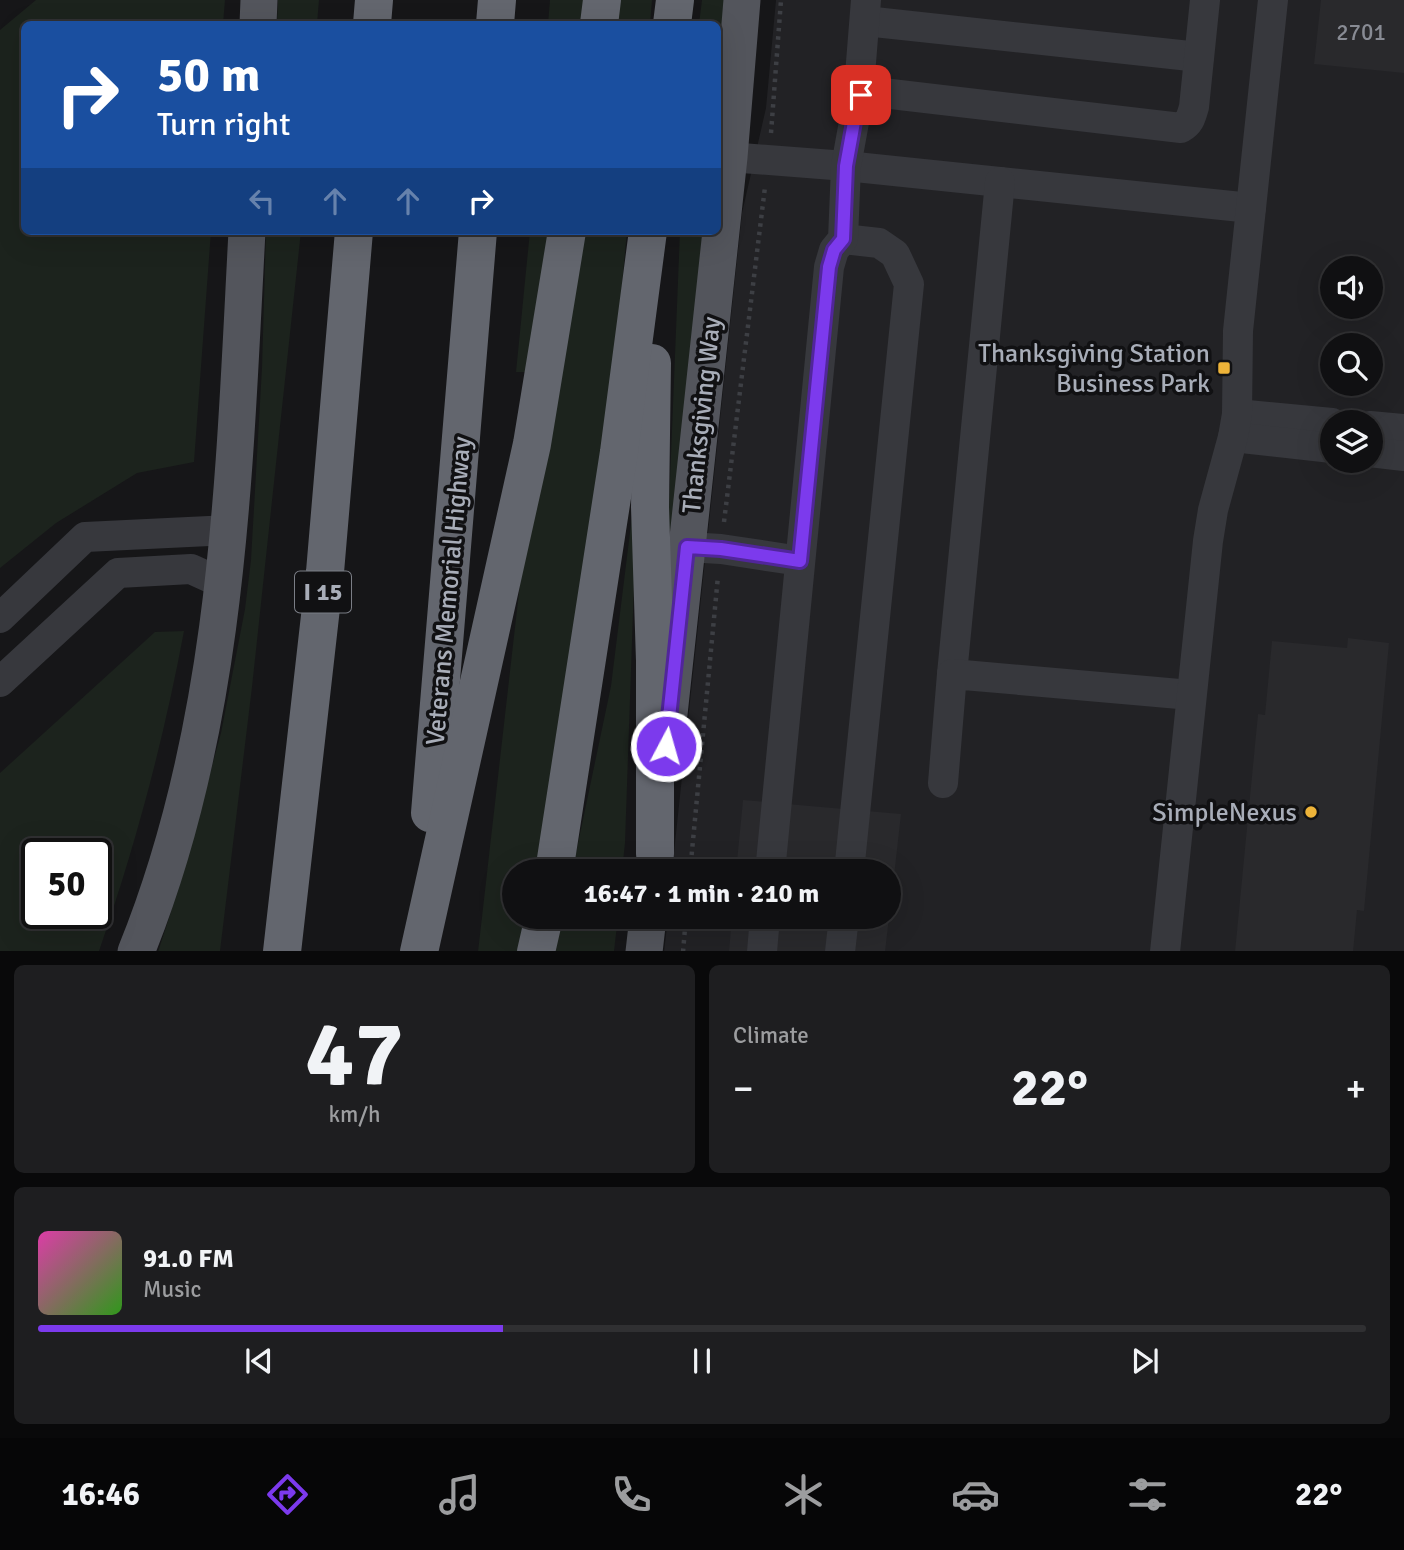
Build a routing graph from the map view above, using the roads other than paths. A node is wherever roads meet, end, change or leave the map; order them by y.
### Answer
1 (259, 0) edge
2 (374, 0) edge
3 (497, 0) edge
4 (602, 0) edge
5 (675, 0) edge
6 (742, 0) edge
7 (1205, 0) edge
8 (1273, 0) edge
9 (866, 11) edge
10 (258, 21) edge
11 (372, 21) edge
12 (495, 21) edge
13 (598, 21) edge
14 (672, 21) edge
15 (1199, 57) junction
16 (858, 100) junction
17 (729, 157) junction
18 (846, 166) junction
19 (1000, 182) junction
20 (1251, 208) junction
21 (247, 235) edge
22 (354, 235) edge
23 (478, 235) edge
24 (566, 235) edge
25 (647, 235) edge
26 (658, 235) edge
27 (843, 239) junction
28 (1320, 423) edge
29 (1235, 426) junction
30 (1383, 427) edge
31 (1404, 429) edge
32 (1320, 445) edge
33 (1383, 454) edge
34 (1404, 456) edge
35 (230, 530) junction
36 (704, 548) junction
37 (800, 561) junction
38 (224, 584) junction
39 (0, 618) edge
40 (952, 674) junction
41 (0, 682) edge
42 (1191, 695) junction
43 (943, 783) dead end
44 (556, 859) edge
45 (654, 859) edge
46 (655, 859) edge
47 (771, 859) edge
48 (850, 859) edge
49 (541, 929) edge
50 (647, 929) edge
51 (764, 929) edge
52 (843, 929) edge
53 (136, 951) edge
54 (282, 951) edge
55 (419, 951) edge
56 (536, 951) edge
57 (644, 951) edge
58 (762, 951) edge
59 (840, 951) edge
60 (1165, 951) edge

1 - 10 main road
2 - 11 highway
3 - 12 highway
4 - 13 highway
5 - 14 highway
6 - 17 main road, Thanksgiving Way
7 - 15 street
8 - 20 street
9 - 15 street
9 - 16 street
15 - 16 street
16 - 18 street
17 - 18 street
17 - 36 main road, Thanksgiving Way
18 - 19 street
18 - 27 street
19 - 20 street
19 - 40 street
20 - 29 street
21 - 35 main road
22 - 54 highway, I 15
23 - 55 highway, Veterans Memorial Highway
24 - 55 highway
25 - 44 highway
26 - 45 highway
27 - 37 street
27 - 48 street
28 - 29 street
29 - 32 street
29 - 42 street
30 - 31 street
33 - 34 street
35 - 38 main road
35 - 39 street
36 - 37 street
36 - 46 main road, Thanksgiving Way
37 - 47 street
38 - 41 street
38 - 53 main road
40 - 42 street
40 - 43 street
42 - 60 street
49 - 56 highway
50 - 57 main road
51 - 58 street
52 - 59 street

